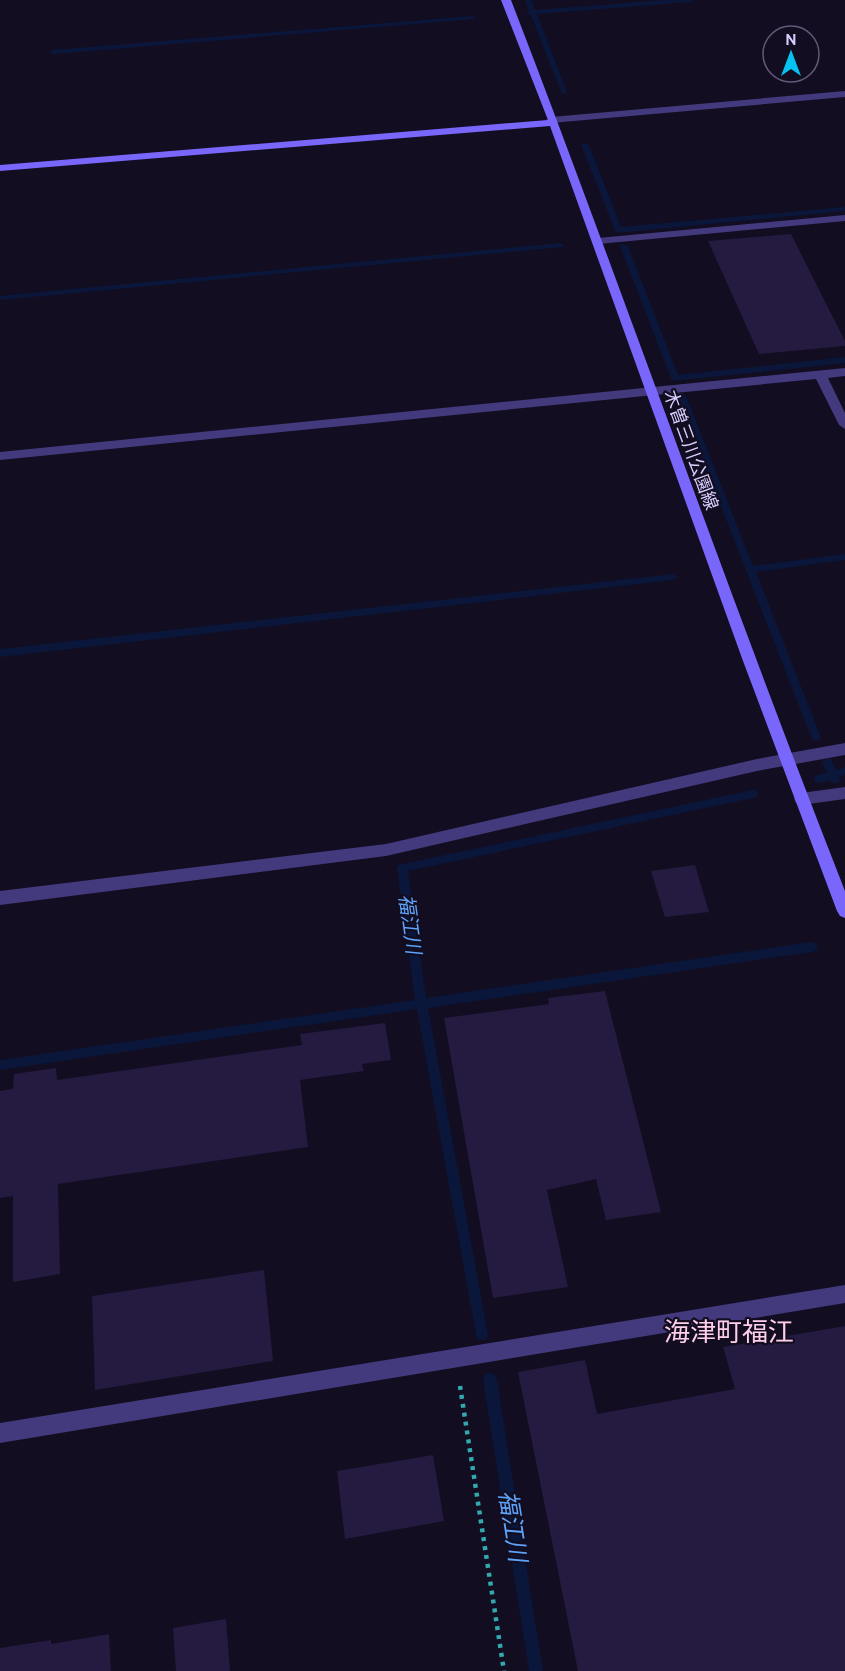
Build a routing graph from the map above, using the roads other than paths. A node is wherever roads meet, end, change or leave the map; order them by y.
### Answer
1 (507, 0) edge
2 (845, 94) edge
3 (552, 121) junction
4 (0, 168) edge
5 (845, 218) edge
6 (598, 241) junction
7 (845, 372) edge
8 (820, 374) junction
9 (650, 390) junction
10 (845, 425) edge
11 (0, 456) edge
12 (845, 749) edge
13 (785, 759) junction
14 (845, 793) edge
15 (801, 799) junction
16 (0, 898) edge
17 (845, 911) edge
18 (845, 1294) edge
19 (0, 1432) edge

1 - 3 main road, 木曽三川公園線
2 - 3 street
3 - 4 main road
3 - 6 main road, 木曽三川公園線
5 - 6 street
6 - 9 main road, 木曽三川公園線
7 - 8 street
8 - 9 street
8 - 10 street
9 - 11 street
9 - 13 main road, 木曽三川公園線
12 - 13 street
13 - 15 main road, 木曽三川公園線
13 - 16 street
14 - 15 street
15 - 17 main road, 木曽三川公園線
18 - 19 street

